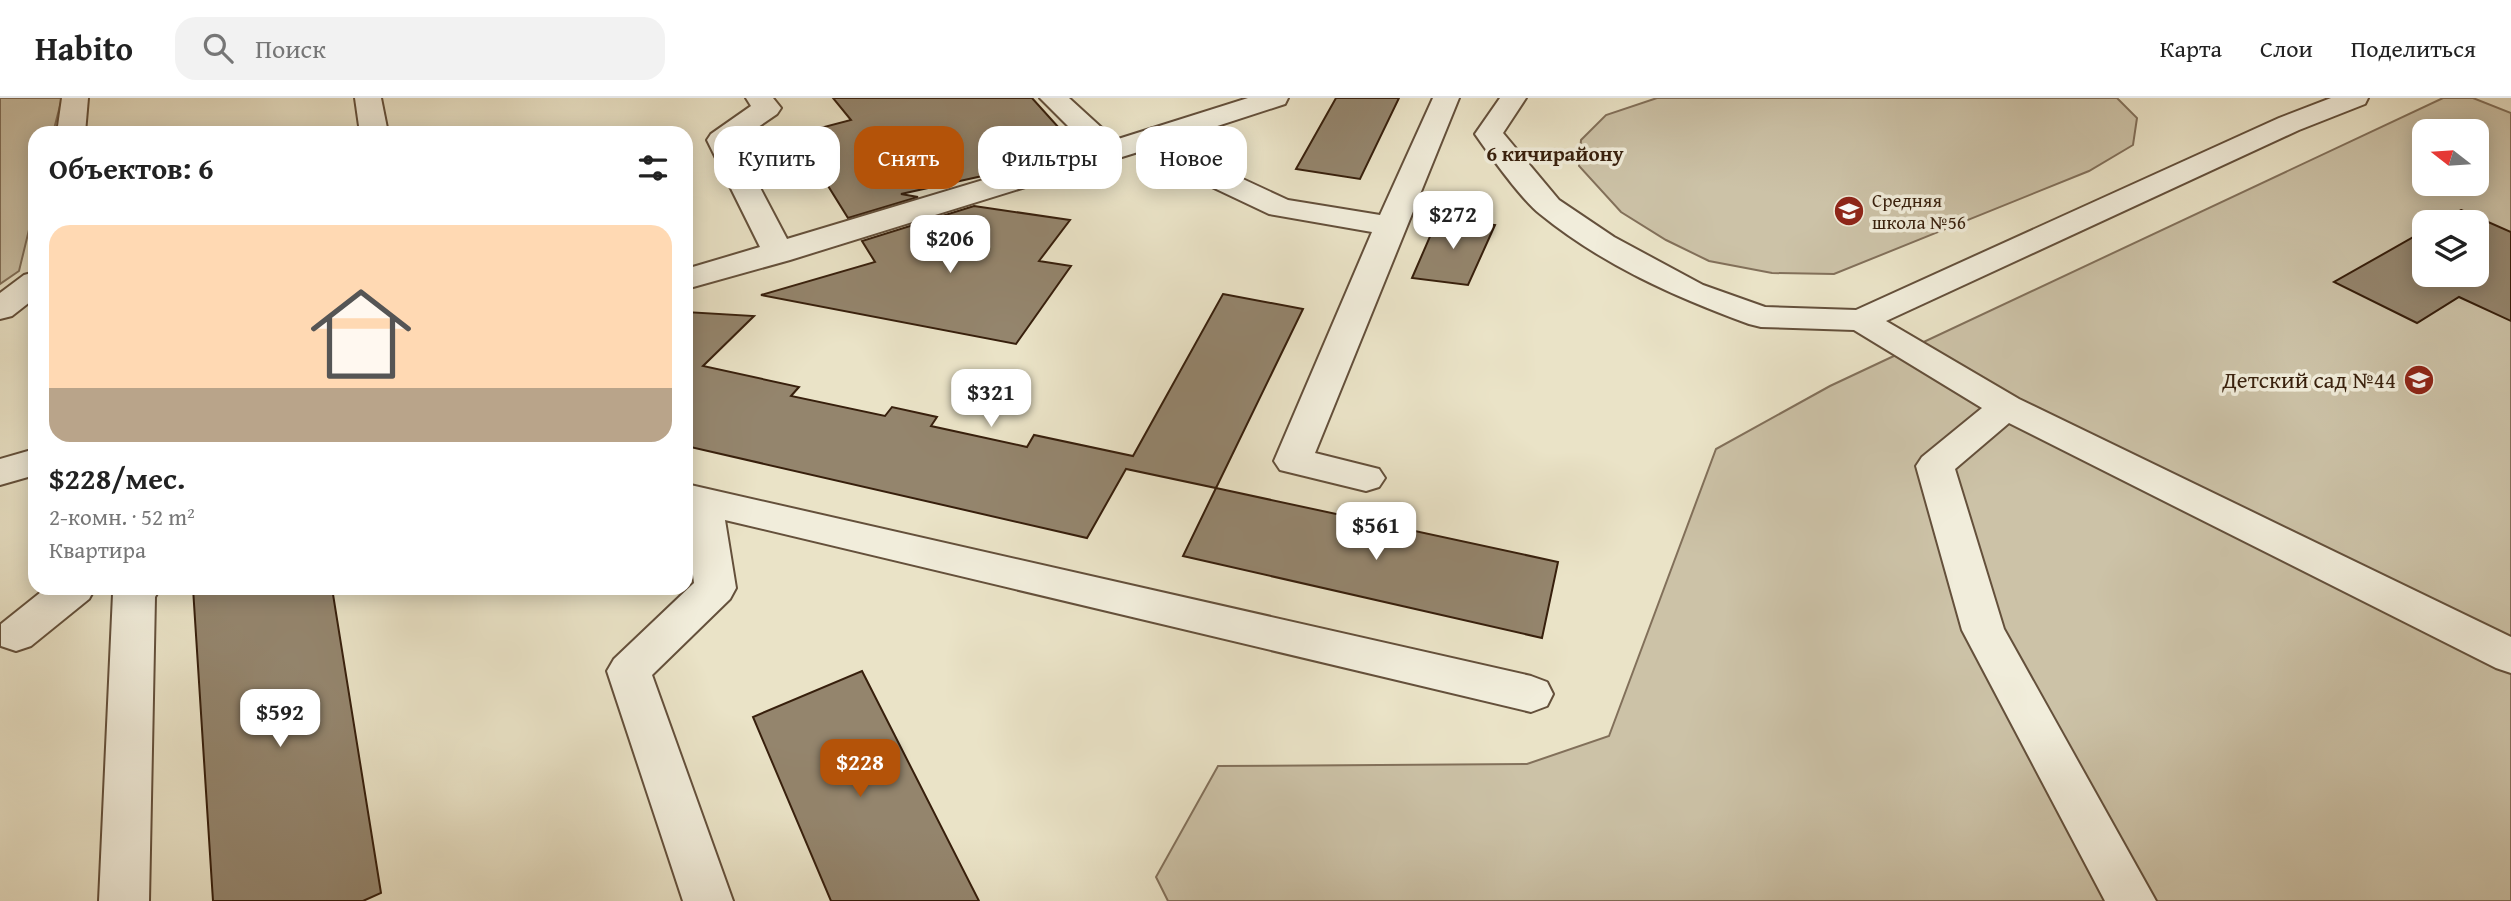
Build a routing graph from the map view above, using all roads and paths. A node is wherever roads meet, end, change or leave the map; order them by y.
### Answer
1 (75, 98) edge
2 (368, 98) edge
3 (759, 98) edge
4 (1053, 98) edge
5 (1275, 98) edge
6 (1446, 98) edge
7 (1513, 98) edge
8 (2356, 98) edge
9 (72, 126) edge
10 (373, 126) edge
11 (1083, 126) edge
12 (1189, 126) edge
13 (987, 189) edge
14 (1240, 189) edge
15 (1390, 226) junction
16 (779, 253) junction
17 (693, 277) edge
18 (28, 287) edge
19 (0, 309) edge
20 (1861, 320) junction
21 (2006, 407) junction
22 (28, 464) edge
23 (0, 472) edge
24 (1366, 478) dead end
25 (694, 499) edge
26 (65, 595) edge
27 (134, 595) edge
28 (16, 635) dead end
29 (2511, 656) edge
30 (1531, 694) dead end
31 (124, 901) edge
32 (708, 901) edge
33 (2131, 901) edge

1 - 9 lane
2 - 10 lane
3 - 16 lane
4 - 11 lane
5 - 12 lane
6 - 15 lane
7 - 20 lane
8 - 20 lane
13 - 16 lane
14 - 15 lane
15 - 24 lane
16 - 17 lane
18 - 19 lane
20 - 21 lane
21 - 29 lane
21 - 33 lane
22 - 23 lane
25 - 30 lane
25 - 32 lane
26 - 28 lane
27 - 31 lane

